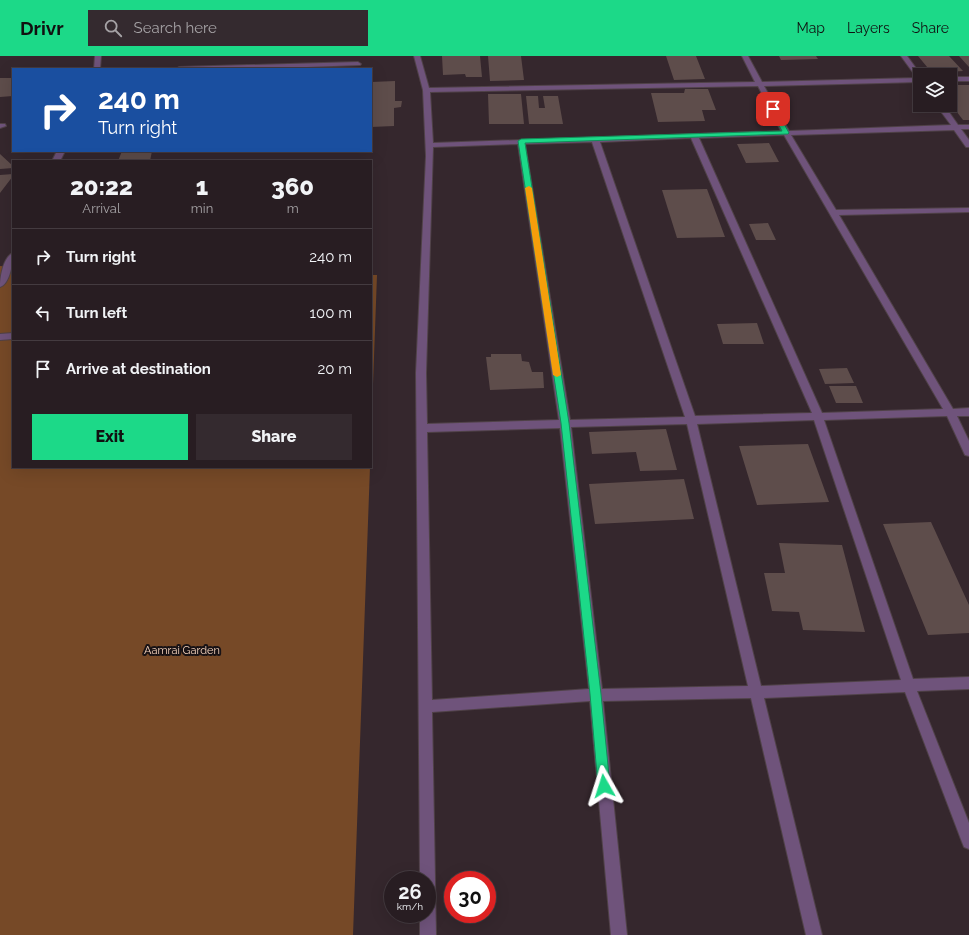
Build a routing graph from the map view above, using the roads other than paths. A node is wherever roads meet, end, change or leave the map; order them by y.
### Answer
1 (98, 56) edge
2 (418, 56) edge
3 (745, 56) edge
4 (904, 56) edge
5 (358, 64) dead end
6 (97, 68) edge
7 (216, 68) edge
8 (913, 69) edge
9 (913, 79) edge
10 (957, 79) edge
11 (969, 79) edge
12 (760, 84) junction
13 (426, 90) junction
14 (945, 112) edge
15 (956, 127) junction
16 (969, 127) edge
17 (786, 133) junction
18 (694, 136) junction
19 (595, 139) junction
20 (521, 141) junction
21 (429, 145) junction
22 (969, 145) edge
23 (969, 210) edge
24 (834, 214) junction
25 (12, 258) edge
26 (0, 284) edge
27 (12, 336) edge
28 (0, 337) edge
29 (950, 412) junction
30 (969, 412) edge
31 (818, 416) junction
32 (691, 420) junction
33 (565, 423) junction
34 (422, 428) junction
35 (969, 452) edge
36 (969, 683) edge
37 (909, 686) junction
38 (756, 692) junction
39 (596, 694) junction
40 (425, 706) junction
41 (969, 842) edge
42 (428, 935) edge
43 (619, 935) edge
44 (814, 935) edge

1 - 6 street
2 - 13 street
3 - 12 street
4 - 8 street
5 - 7 street
9 - 12 street
10 - 11 street
12 - 13 street
12 - 17 street
13 - 21 street
14 - 15 street
15 - 16 street
15 - 17 street
15 - 22 street
17 - 18 street
17 - 24 street
18 - 19 street
18 - 31 street
19 - 20 street
19 - 32 street
20 - 21 street
20 - 33 street
21 - 34 street
23 - 24 street
24 - 29 street
25 - 26 street
27 - 28 street
29 - 30 street
29 - 31 street
29 - 35 street
31 - 32 street
31 - 37 street
32 - 33 street
32 - 38 street
33 - 34 street
33 - 39 street
34 - 40 street
36 - 37 street
37 - 38 street
37 - 41 street
38 - 39 street
38 - 44 street
39 - 40 street
39 - 43 street
40 - 42 street

